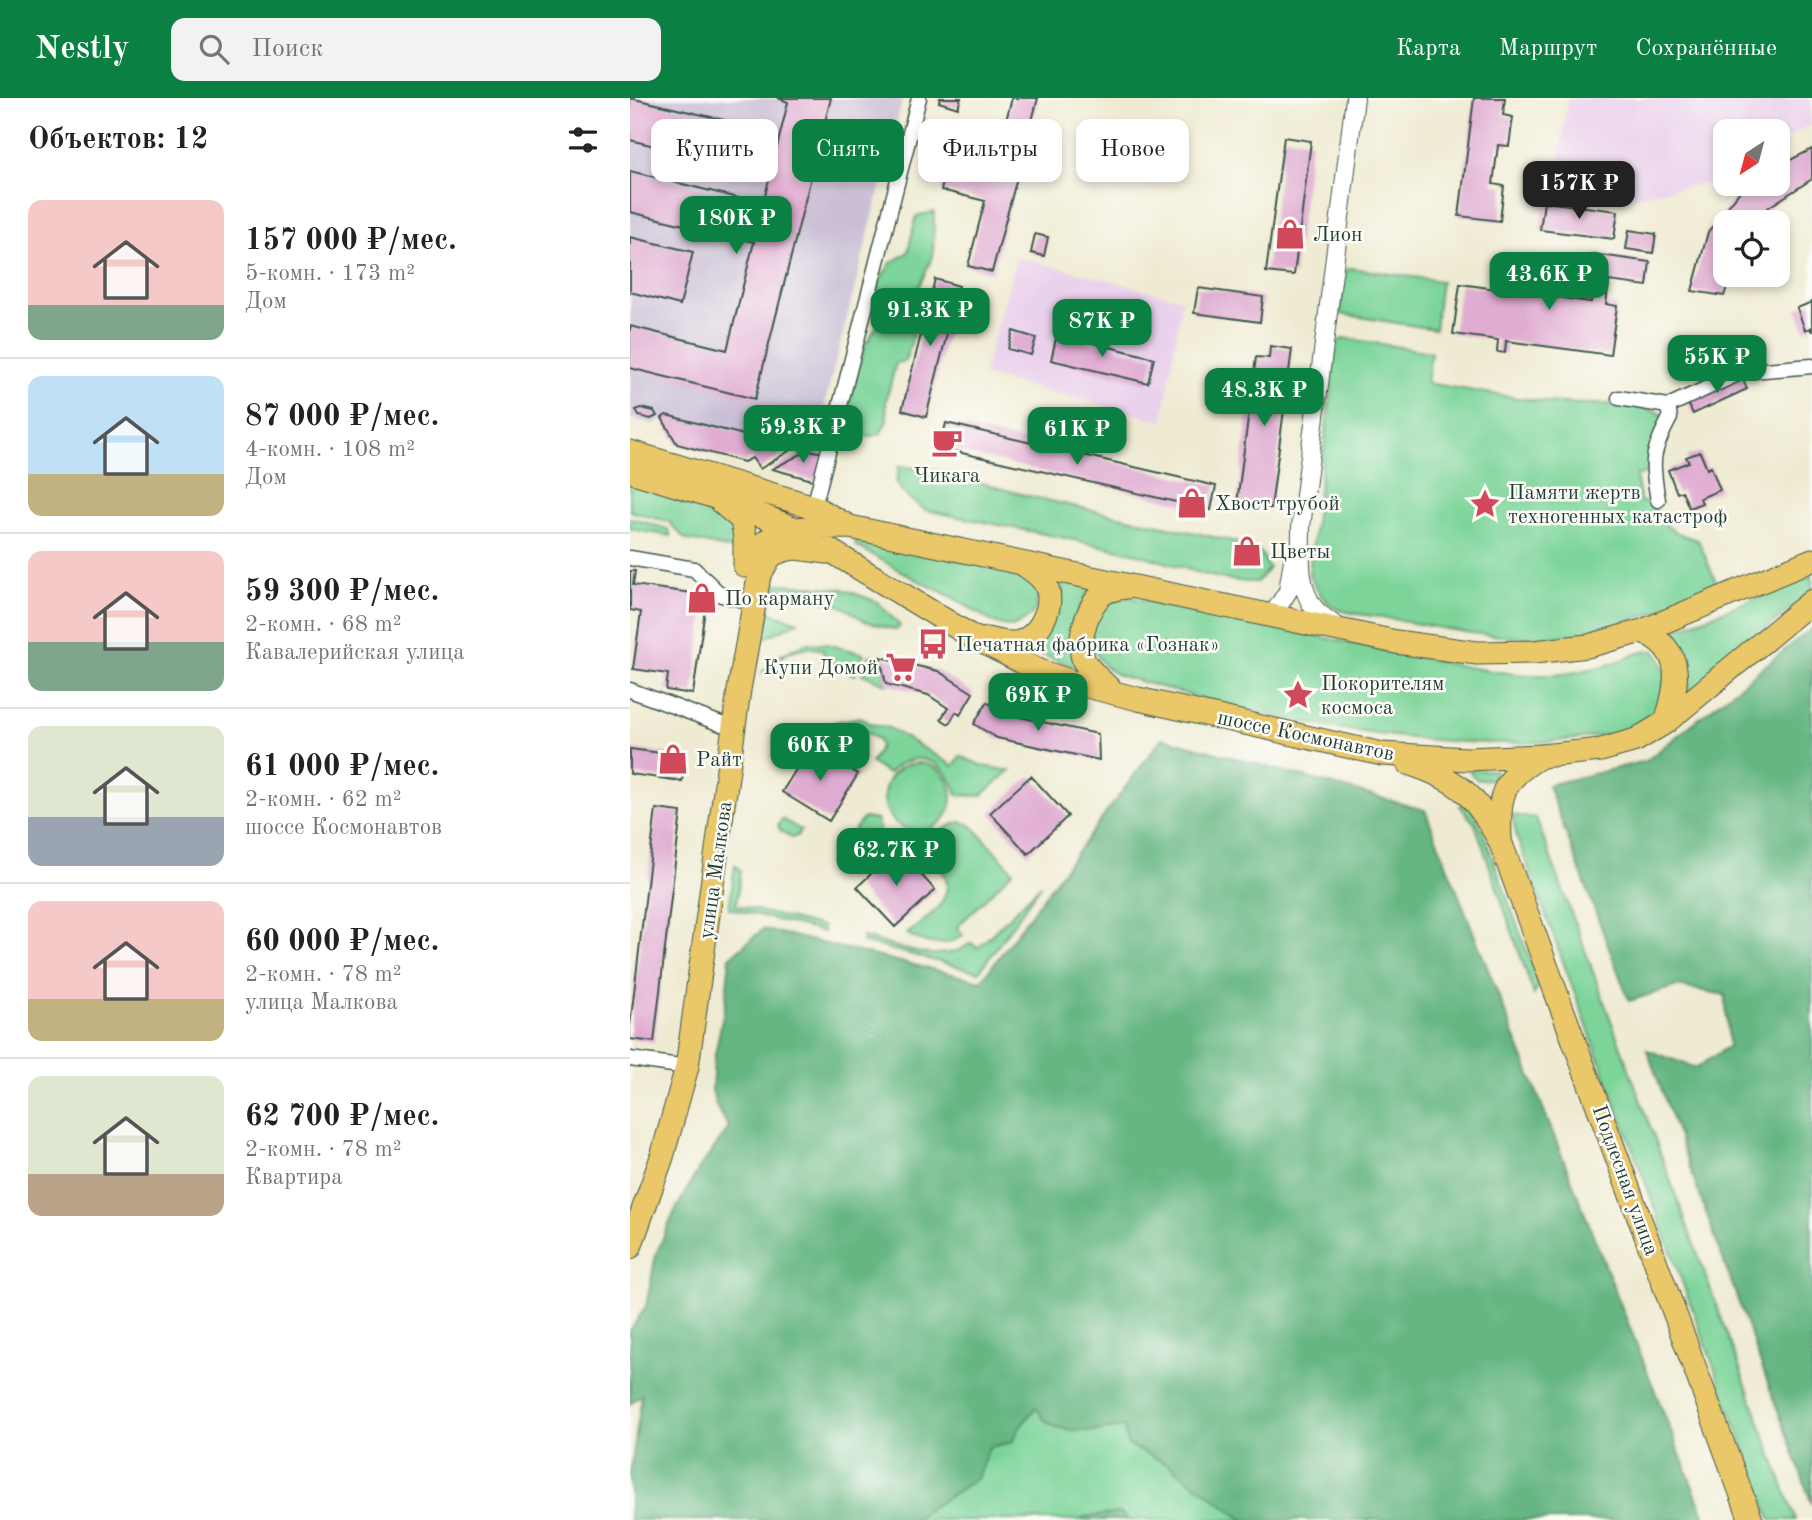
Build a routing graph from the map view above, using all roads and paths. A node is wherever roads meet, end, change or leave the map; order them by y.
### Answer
1 (919, 98) edge
2 (1355, 98) edge
3 (1812, 366) edge
4 (1619, 398) dead end
5 (1668, 406) junction
6 (630, 452) edge
7 (630, 471) edge
8 (712, 496) junction
9 (1658, 500) dead end
10 (814, 507) junction
11 (850, 527) junction
12 (1301, 527) junction
13 (793, 528) junction
14 (837, 553) junction
15 (630, 558) edge
16 (1812, 560) edge
17 (745, 562) junction
18 (1022, 563) junction
19 (1127, 587) junction
20 (739, 599) junction
21 (1812, 601) edge
22 (1272, 616) junction
23 (1343, 631) junction
24 (1642, 631) junction
25 (971, 636) junction
26 (630, 690) edge
27 (1114, 693) junction
28 (1666, 722) junction
29 (721, 724) junction
30 (1382, 754) junction
31 (1541, 756) junction
32 (1500, 841) junction
33 (630, 1059) edge
34 (680, 1065) junction
35 (630, 1205) edge
36 (630, 1247) edge
37 (1751, 1520) edge

1 - 10 street
2 - 12 street
3 - 5 street
4 - 5 street
5 - 9 street
6 - 10 main road, шоссе Космонавтов
7 - 8 main road, шоссе Космонавтов
8 - 13 main road, шоссе Космонавтов
8 - 17 main road, улица Малкова
10 - 11 main road, шоссе Космонавтов
11 - 13 main road, шоссе Космонавтов
11 - 18 main road, шоссе Космонавтов
12 - 22 street
12 - 23 street
13 - 14 main road, шоссе Космонавтов
13 - 17 main road
14 - 25 main road, шоссе Космонавтов
14 - 34 main road, улица Малкова
15 - 20 street
16 - 24 main road, шоссе Космонавтов
17 - 20 main road, улица Малкова
18 - 19 main road, шоссе Космонавтов
18 - 25 main road
19 - 22 main road, шоссе Космонавтов
19 - 27 main road
20 - 29 main road, улица Малкова
21 - 28 main road, шоссе Космонавтов
22 - 23 main road, шоссе Космонавтов
23 - 24 main road, шоссе Космонавтов
24 - 28 main road
25 - 27 main road, шоссе Космонавтов
26 - 29 street
27 - 30 main road, шоссе Космонавтов
28 - 31 main road, шоссе Космонавтов
29 - 34 main road, улица Малкова
30 - 31 main road, шоссе Космонавтов
30 - 32 main road
31 - 32 main road
32 - 37 main road, Подлесная улица
33 - 34 street
34 - 35 main road, улица Малкова
34 - 36 main road, улица Малкова

